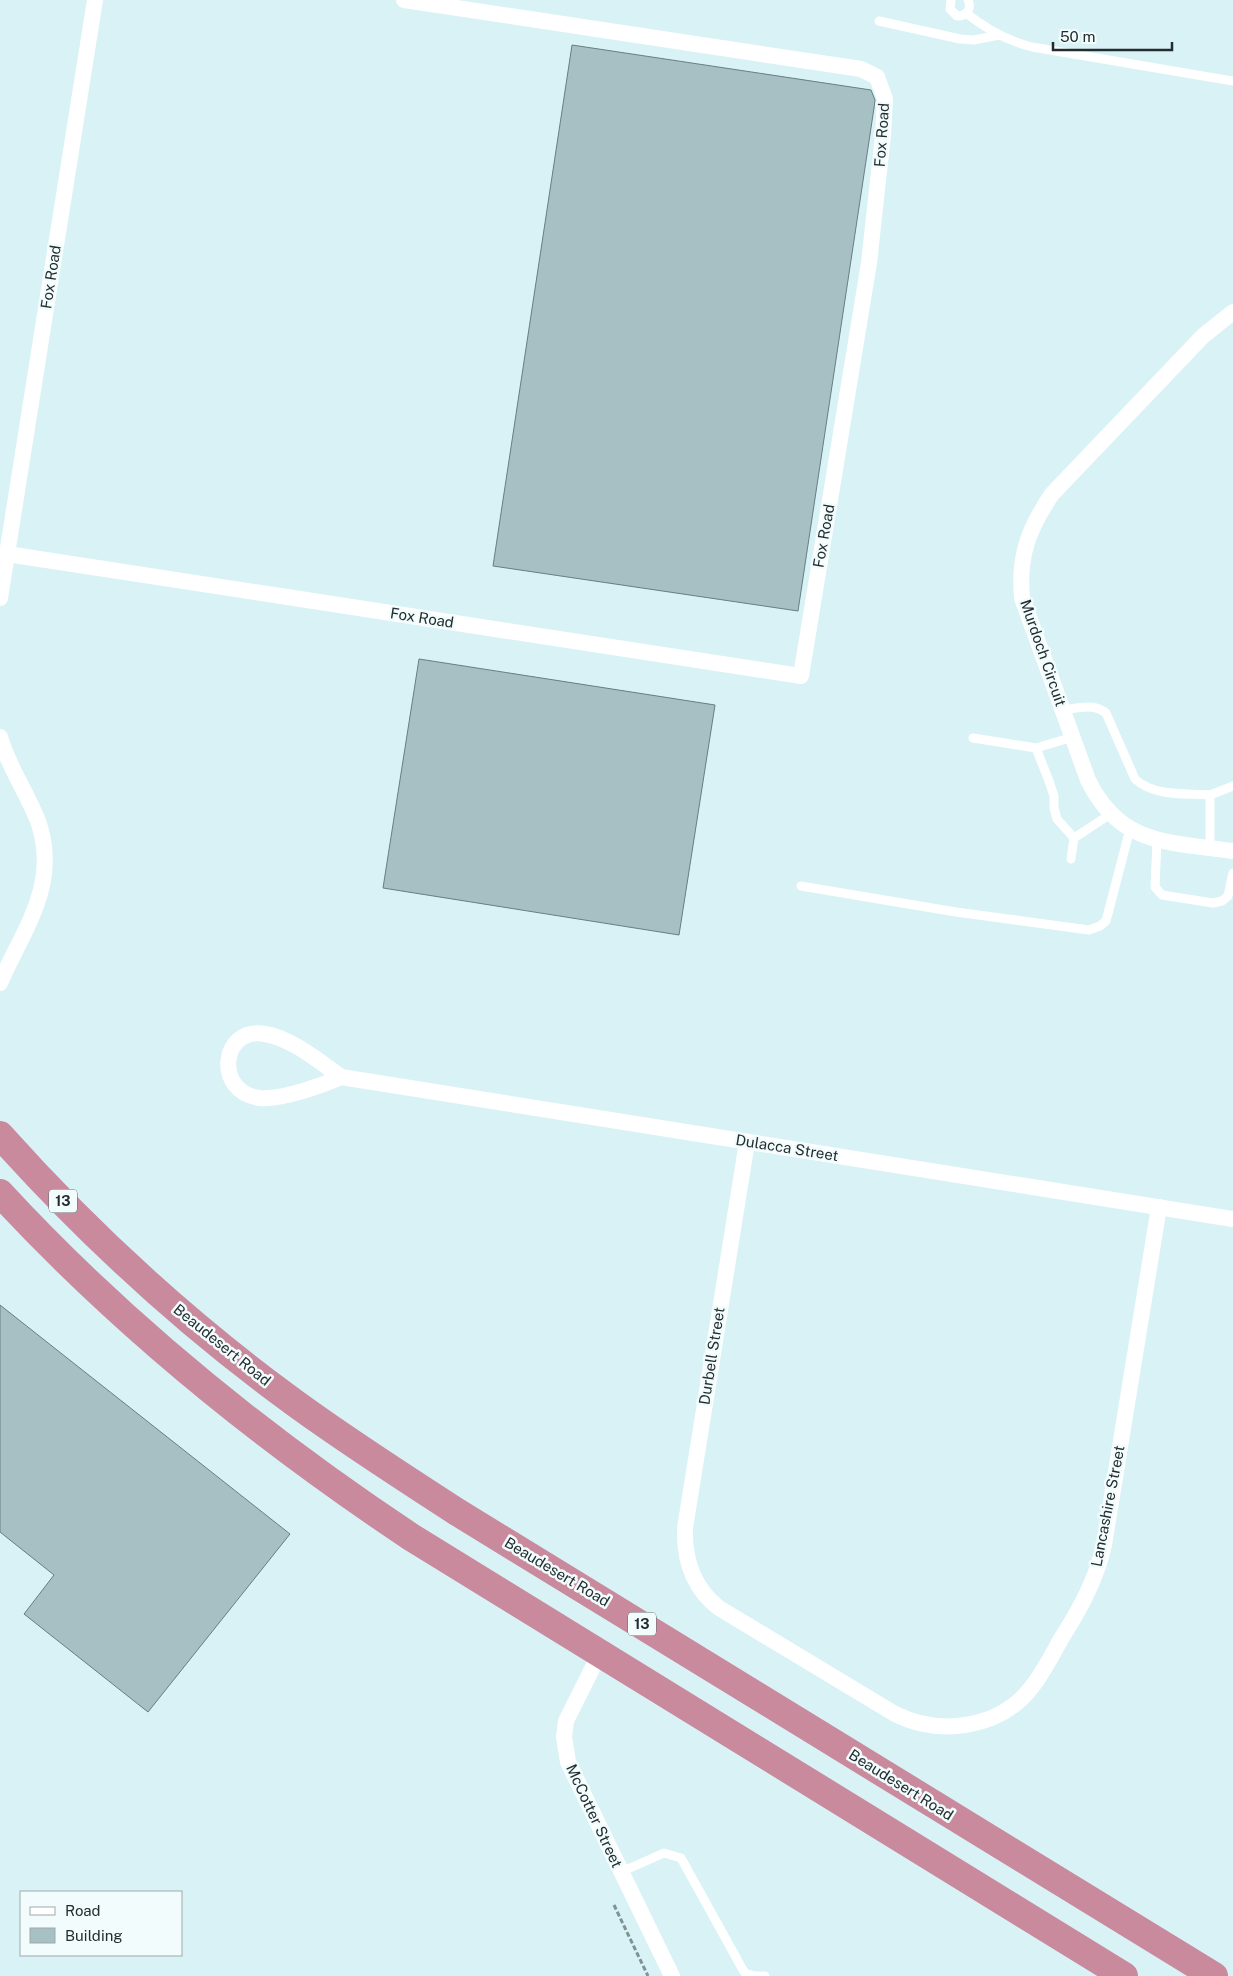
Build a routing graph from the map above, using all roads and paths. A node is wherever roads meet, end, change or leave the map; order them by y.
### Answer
1 (95, 0) edge
2 (404, 0) edge
3 (968, 0) edge
4 (948, 1) edge
5 (966, 13) junction
6 (879, 21) dead end
7 (999, 35) junction
8 (1233, 81) edge
9 (1233, 312) edge
10 (7, 554) junction
11 (0, 598) edge
12 (1063, 710) junction
13 (0, 736) edge
14 (1073, 737) junction
15 (973, 738) dead end
16 (1036, 748) junction
17 (1233, 786) edge
18 (1210, 795) junction
19 (1109, 814) junction
20 (1130, 829) junction
21 (1074, 838) junction
22 (1157, 840) junction
23 (1210, 848) junction
24 (1233, 852) edge
25 (1071, 859) dead end
26 (1233, 873) edge
27 (801, 886) dead end
28 (5, 962) edge
29 (0, 983) edge
30 (341, 1077) junction
31 (0, 1134) edge
32 (747, 1142) junction
33 (0, 1193) edge
34 (1159, 1207) junction
35 (1233, 1219) edge
36 (690, 1570) joint
37 (600, 1653) junction
38 (621, 1872) junction
39 (614, 1905) dead end
40 (648, 1976) edge
41 (672, 1976) edge
42 (756, 1976) edge
43 (766, 1976) edge
44 (1124, 1976) edge
45 (1214, 1976) edge

1 - 10 street, Fox Road
2 - 10 street, Fox Road
3 - 5 lane
4 - 5 lane
5 - 7 lane
6 - 7 lane
7 - 8 lane
9 - 12 street, Murdoch Circuit
10 - 11 street, Fox Road
12 - 14 street, Murdoch Circuit
12 - 18 lane
13 - 28 street
14 - 16 lane
14 - 19 street, Murdoch Circuit
15 - 16 lane
16 - 21 lane
17 - 18 lane
18 - 23 lane
19 - 20 street, Murdoch Circuit
19 - 21 lane
20 - 22 street, Murdoch Circuit
20 - 27 lane
21 - 25 lane
22 - 23 street, Murdoch Circuit
22 - 26 lane
23 - 24 street, Murdoch Circuit
28 - 29 street
30 - 30 street, Dulacca Street
30 - 32 street, Dulacca Street
31 - 45 highway, Beaudesert Road / 13
32 - 34 street, Dulacca Street
32 - 36 street, Durbell Street
33 - 37 highway, 13
34 - 35 street, Dulacca Street
34 - 36 street, Lancashire Street
37 - 38 street, McCotter Street
37 - 44 highway, 13
38 - 41 street, McCotter Street
38 - 42 lane
39 - 40 path
42 - 43 lane

